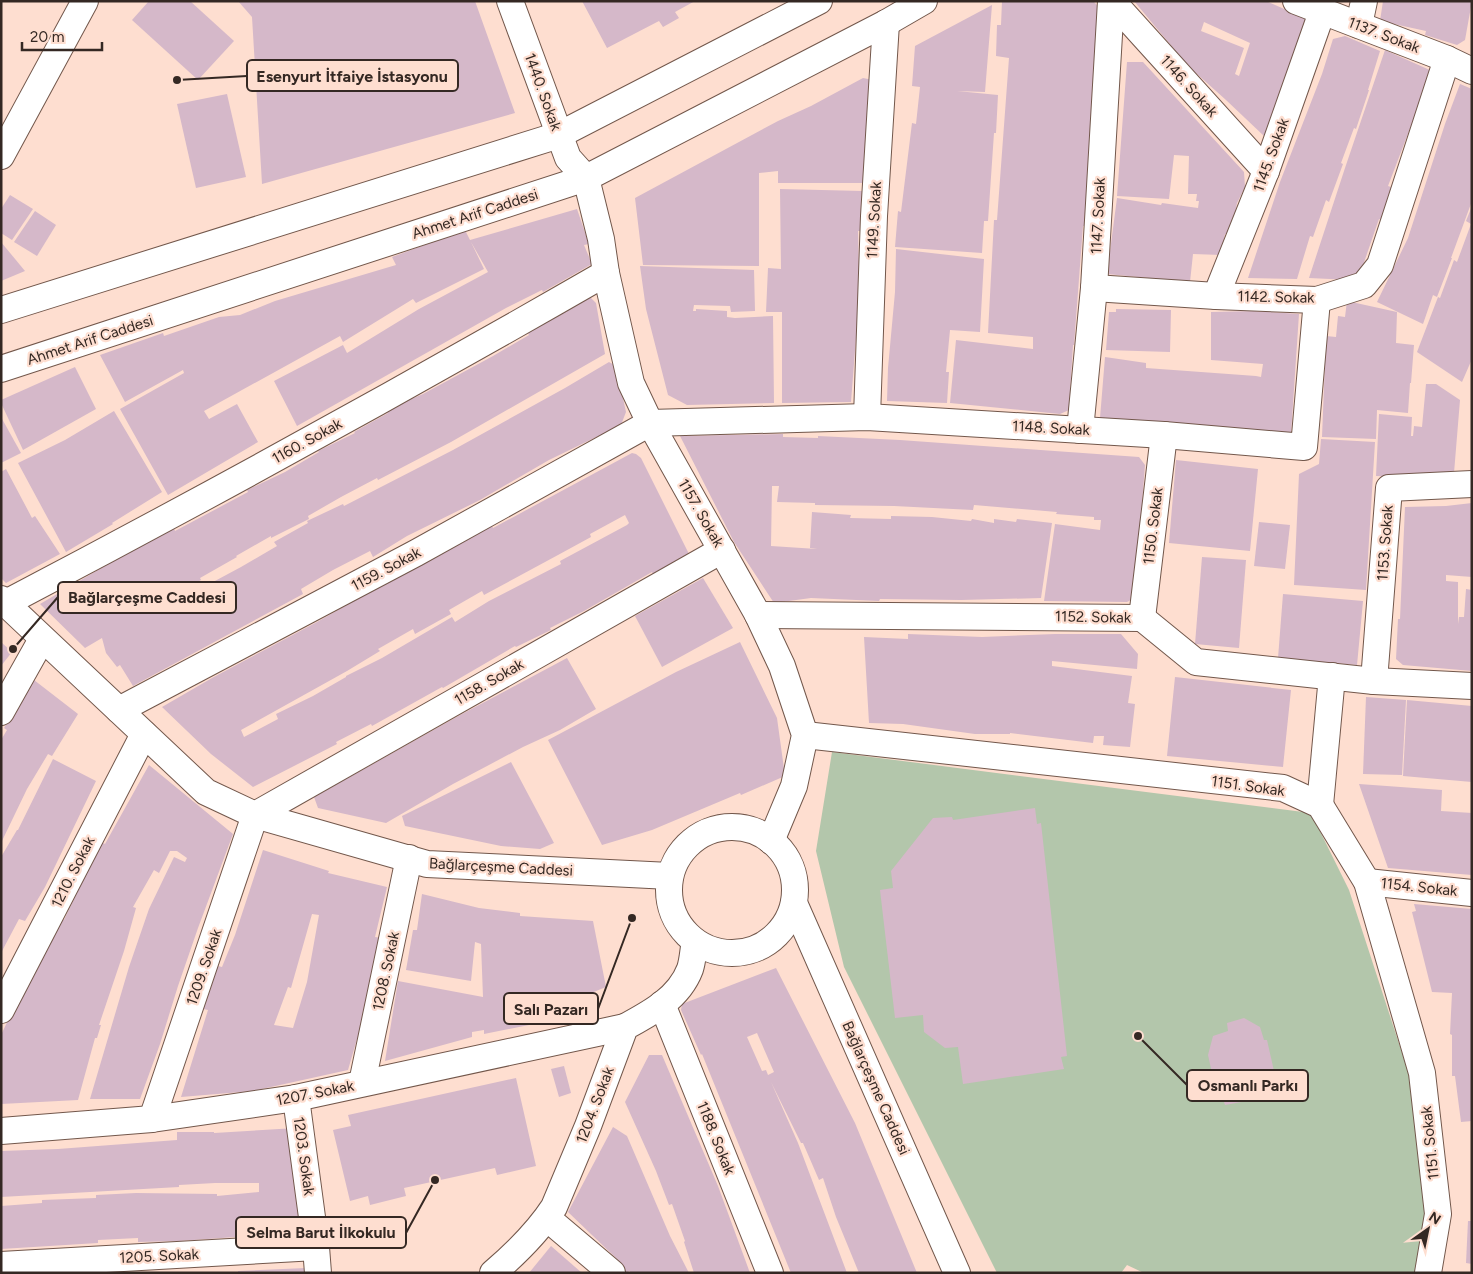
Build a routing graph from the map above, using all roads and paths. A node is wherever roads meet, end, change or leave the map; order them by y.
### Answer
1 (85, 1) edge
2 (510, 1) edge
3 (819, 1) edge
4 (924, 1) edge
5 (1112, 1) edge
6 (1296, 1) edge
7 (1322, 12) junction
8 (1361, 13) edge
9 (886, 23) junction
10 (1465, 65) edge
11 (559, 135) junction
12 (1, 156) edge
13 (1266, 171) junction
14 (586, 178) junction
15 (606, 273) junction
16 (1094, 288) junction
17 (1216, 296) junction
18 (1316, 300) junction
19 (1, 310) edge
20 (1, 369) edge
21 (867, 417) junction
22 (650, 423) junction
23 (1080, 430) junction
24 (1164, 435) junction
25 (1472, 484) edge
26 (722, 550) junction
27 (3, 601) edge
28 (758, 614) junction
29 (1142, 618) junction
30 (42, 639) junction
31 (1332, 676) junction
32 (1374, 681) junction
33 (1472, 686) edge
34 (119, 710) junction
35 (1, 712) edge
36 (144, 734) junction
37 (805, 735) junction
38 (1320, 805) junction
39 (255, 815) junction
40 (771, 841) junction
41 (409, 858) junction
42 (670, 876) junction
43 (1367, 882) junction
44 (1472, 893) edge
45 (794, 902) junction
46 (695, 942) junction
47 (662, 1004) junction
48 (1, 1010) edge
49 (625, 1026) junction
50 (362, 1084) junction
51 (296, 1098) junction
52 (152, 1119) junction
53 (1, 1130) edge
54 (547, 1218) junction
55 (317, 1260) edge
56 (1, 1265) edge
57 (493, 1273) edge
58 (612, 1273) edge
59 (770, 1273) edge
60 (957, 1273) edge
61 (1428, 1273) edge

1 - 12 street
2 - 11 street, 1440. Sokak
3 - 11 street
4 - 9 street, Ahmet Arif Caddesi
5 - 13 street, 1146. Sokak
5 - 16 street, 1147. Sokak
6 - 7 street, 1137. Sokak
7 - 8 street, 1137. Sokak
7 - 13 street, 1145. Sokak
8 - 10 street, 1137. Sokak
9 - 14 street, Ahmet Arif Caddesi
9 - 21 street, 1149. Sokak
10 - 18 street, 1142. Sokak
11 - 14 street, 1440. Sokak
11 - 19 street
13 - 17 street, 1145. Sokak
14 - 15 street, 1157. Sokak
14 - 20 street, Ahmet Arif Caddesi
15 - 22 street, 1157. Sokak
15 - 27 street, 1160. Sokak
16 - 17 street, 1142. Sokak
16 - 23 street, 1147. Sokak
17 - 18 street, 1142. Sokak
18 - 24 street, 1148. Sokak
21 - 22 street, 1148. Sokak
21 - 23 street, 1148. Sokak
22 - 26 street, 1157. Sokak
22 - 34 street, 1159. Sokak
23 - 24 street, 1148. Sokak
24 - 29 street, 1150. Sokak
25 - 32 street, 1153. Sokak
26 - 28 street, 1157. Sokak
26 - 39 street, 1158. Sokak
27 - 30 street, Bağlarçeşme Caddesi
28 - 29 street, 1152. Sokak
28 - 37 street, 1157. Sokak
29 - 31 street, 1152. Sokak
30 - 34 street, Bağlarçeşme Caddesi
30 - 35 street
31 - 32 street, 1152. Sokak
31 - 38 street
32 - 33 street, 1152. Sokak
34 - 36 street, Bağlarçeşme Caddesi
36 - 39 street, Bağlarçeşme Caddesi
36 - 48 street, 1210. Sokak
37 - 38 street, 1151. Sokak
37 - 40 street
38 - 43 street, 1151. Sokak
39 - 41 street, Bağlarçeşme Caddesi
39 - 52 street, 1209. Sokak
40 - 42 street
40 - 45 street
41 - 42 street, Bağlarçeşme Caddesi
41 - 50 street, 1208. Sokak
42 - 46 street
43 - 44 street, 1154. Sokak
43 - 61 street, 1151. Sokak
45 - 46 street
45 - 60 street, Bağlarçeşme Caddesi
46 - 47 street
47 - 49 street
47 - 59 street, 1188. Sokak
49 - 50 street, 1207. Sokak
49 - 54 street, 1204. Sokak
50 - 51 street, 1207. Sokak
51 - 52 street, 1207. Sokak
51 - 55 street, 1203. Sokak
52 - 53 street, 1207. Sokak
54 - 57 street, 1204. Sokak
54 - 58 street
55 - 56 street, 1205. Sokak

